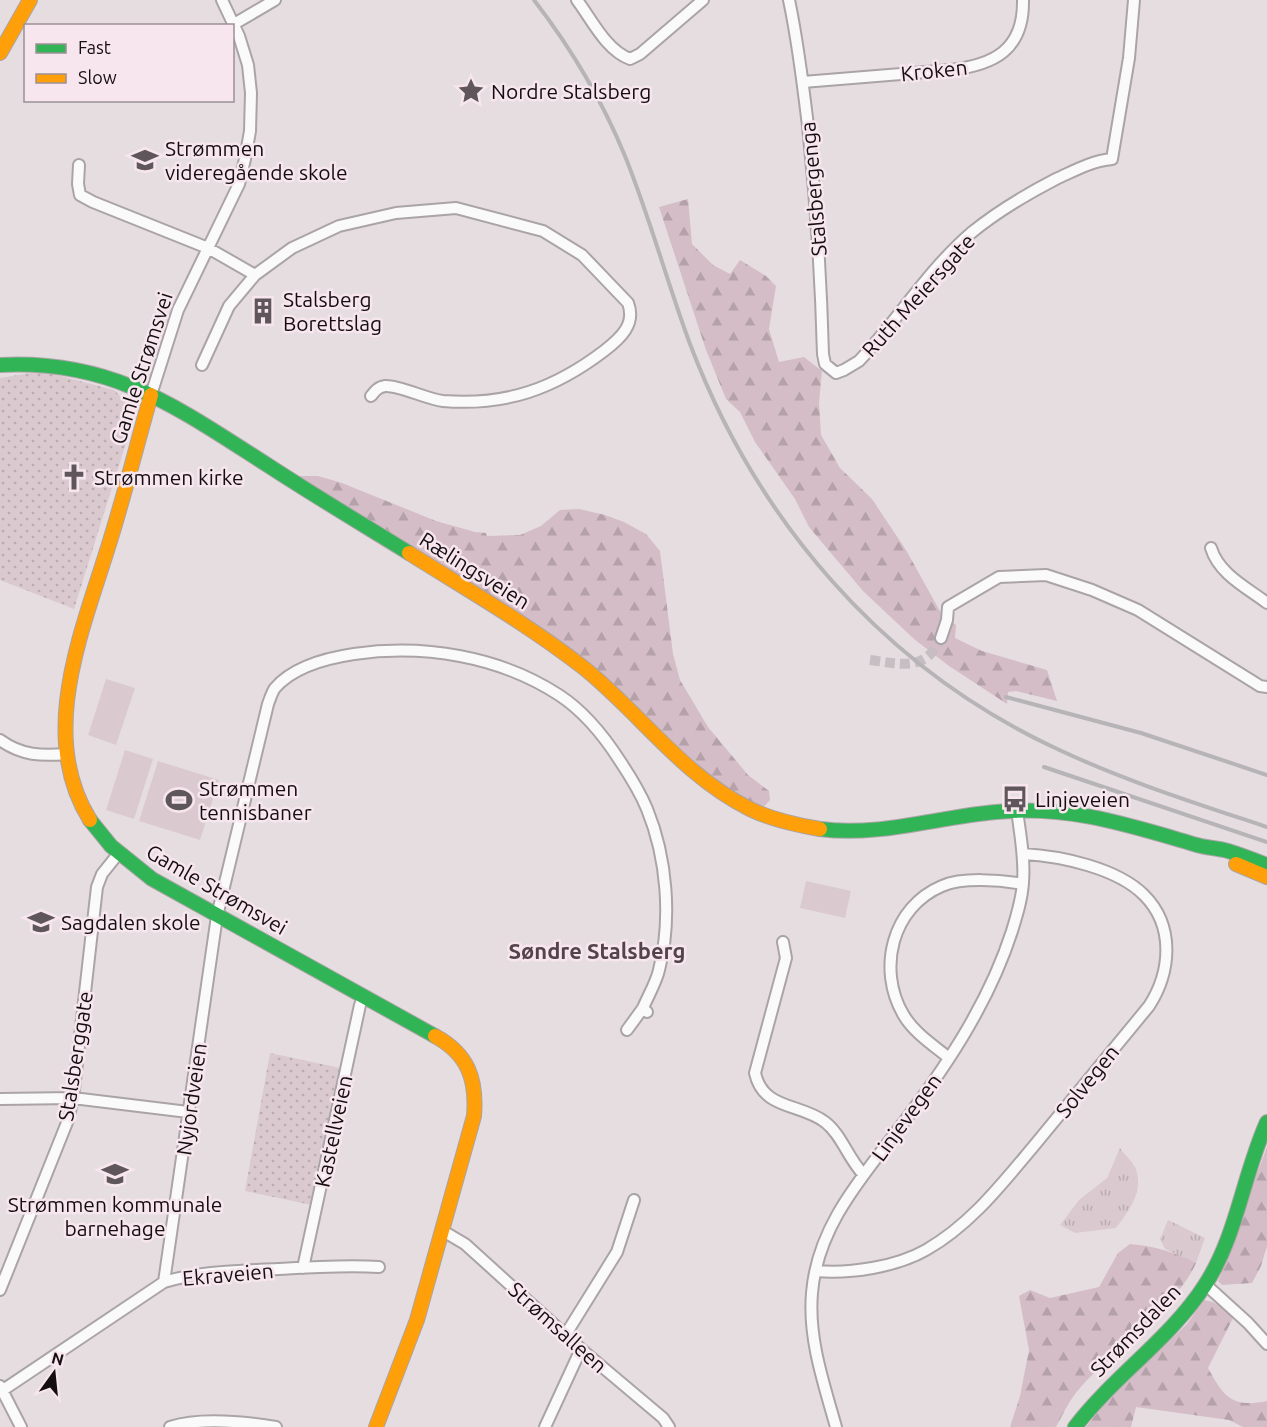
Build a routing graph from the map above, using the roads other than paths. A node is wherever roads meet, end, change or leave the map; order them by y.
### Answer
1 (30, 0) edge
2 (222, 0) edge
3 (275, 0) edge
4 (577, 0) edge
5 (703, 0) edge
6 (789, 0) edge
7 (1023, 0) edge
8 (1134, 0) edge
9 (234, 24) junction
10 (0, 53) edge
11 (803, 82) junction
12 (79, 165) dead end
13 (208, 248) junction
14 (255, 275) junction
15 (0, 365) edge
16 (202, 365) dead end
17 (836, 373) joint
18 (151, 395) junction
19 (371, 396) dead end
20 (1211, 548) dead end
21 (1267, 603) edge
22 (941, 638) tunnel mouth
23 (1267, 687) edge
24 (0, 740) edge
25 (67, 754) junction
26 (1017, 810) junction
27 (1195, 844) junction
28 (118, 854) junction
29 (1023, 854) junction
30 (1267, 865) edge
31 (1267, 877) edge
32 (1023, 884) junction
33 (217, 916) junction
34 (783, 942) dead end
35 (364, 996) junction
36 (627, 1030) dead end
37 (949, 1058) junction
38 (73, 1098) junction
39 (0, 1099) edge
40 (188, 1112) junction
41 (1267, 1122) edge
42 (863, 1174) junction
43 (634, 1200) dead end
44 (443, 1232) junction
45 (379, 1267) dead end
46 (303, 1268) junction
47 (816, 1271) junction
48 (164, 1282) junction
49 (1205, 1284) junction
50 (0, 1290) edge
51 (566, 1334) junction
52 (1267, 1344) edge
53 (581, 1349) junction
54 (1, 1390) edge
55 (21, 1427) edge
56 (170, 1427) edge
57 (276, 1427) edge
58 (376, 1427) edge
59 (545, 1427) edge
60 (669, 1427) edge
61 (836, 1427) edge
62 (1076, 1427) edge

1 - 10 main road
2 - 9 street, Gamle Strømsvei
3 - 9 street
4 - 5 street
6 - 11 street, Stalsbergenga
7 - 11 street, Kroken
8 - 17 street, Ruth Meiersgate
9 - 13 street, Gamle Strømsvei
11 - 17 street, Stalsbergenga
12 - 13 street
13 - 14 street
13 - 18 street, Gamle Strømsvei
14 - 16 street
14 - 19 street
15 - 18 main road, Rælingsveien
18 - 25 main road, Gamle Strømsvei
18 - 26 main road, Rælingsveien
20 - 21 street
22 - 23 street
24 - 25 street
25 - 28 main road, Gamle Strømsvei
26 - 27 main road, Rælingsveien
26 - 29 street, Linjevegen
27 - 30 main road
27 - 31 main road
28 - 33 main road, Gamle Strømsvei
28 - 38 street, Stalsberggate
29 - 32 street, Linjevegen
29 - 47 street, Solvegen
32 - 37 street, Linjevegen
32 - 37 street
33 - 35 main road, Gamle Strømsvei
33 - 36 street, Nyjordveien
33 - 40 street, Nyjordveien
34 - 42 street
35 - 44 main road, Gamle Strømsvei
35 - 46 street, Kastellveien
37 - 42 street, Linjevegen
38 - 39 street
38 - 40 street
38 - 50 street, Stalsberggate
40 - 48 street, Nyjordveien
41 - 49 main road, Strømsdalen
42 - 47 street, Linjevegen
43 - 51 street
44 - 51 street, Strømsalleen
44 - 58 main road, Gamle Strømsvei
45 - 46 street, Ekraveien
46 - 48 street, Ekraveien
47 - 61 street, Linjevegen
48 - 54 street, Ekraveien
49 - 52 street
49 - 62 main road, Strømsdalen
51 - 53 street, Strømsalleen
53 - 59 street
53 - 60 street, Strømsalleen
54 - 55 street
56 - 57 street

